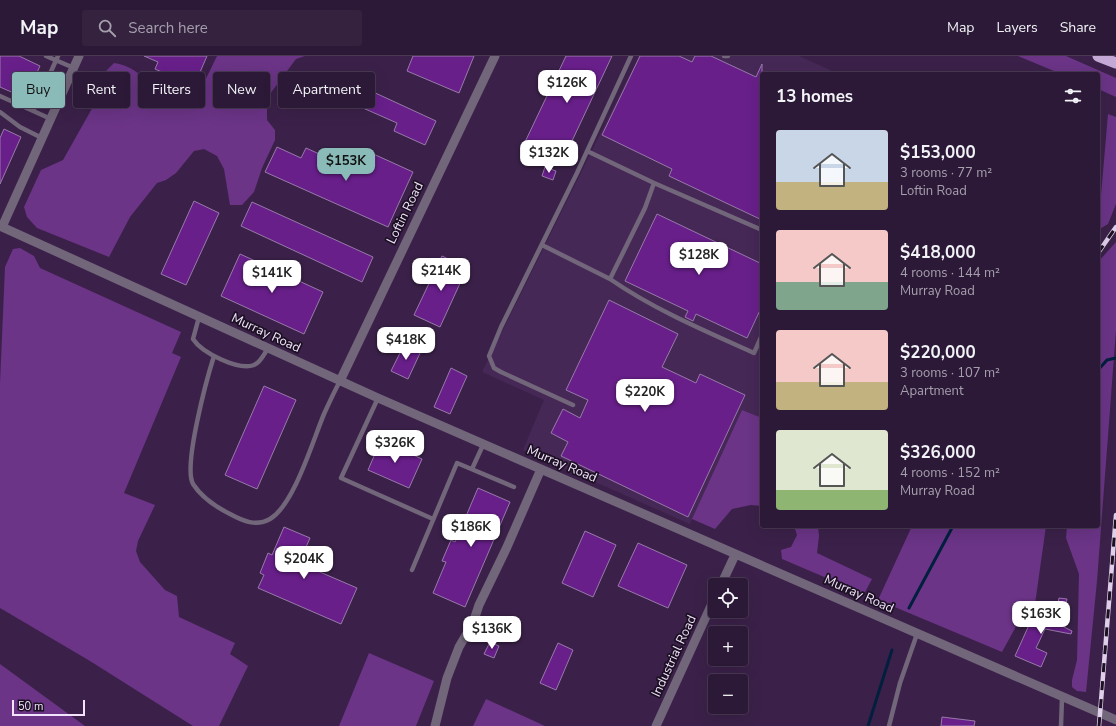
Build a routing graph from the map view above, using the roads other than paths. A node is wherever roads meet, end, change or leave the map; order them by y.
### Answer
1 (46, 56) edge
2 (79, 56) edge
3 (495, 56) edge
4 (631, 56) edge
5 (724, 56) edge
6 (728, 56) edge
7 (1098, 56) edge
8 (57, 58) edge
9 (1116, 63) edge
10 (74, 68) junction
11 (0, 96) edge
12 (33, 111) junction
13 (0, 112) edge
14 (51, 119) junction
15 (42, 138) junction
16 (587, 151) junction
17 (654, 183) junction
18 (1, 227) edge
19 (760, 229) edge
20 (542, 245) junction
21 (610, 280) junction
22 (199, 317) junction
23 (760, 340) edge
24 (268, 348) junction
25 (214, 356) junction
26 (340, 381) junction
27 (378, 398) junction
28 (573, 406) dead end
29 (483, 445) junction
30 (472, 469) junction
31 (541, 469) junction
32 (514, 488) dead end
33 (433, 519) junction
34 (735, 555) junction
35 (412, 570) dead end
36 (724, 578) edge
37 (708, 613) edge
38 (917, 634) junction
39 (1062, 698) junction
40 (1116, 720) edge
41 (435, 726) edge
42 (656, 726) edge
43 (889, 726) edge
44 (1061, 726) edge

1 - 8 lane
2 - 10 street
3 - 26 street, Loftin Road
4 - 16 lane
5 - 6 lane
7 - 9 highway
8 - 10 lane
8 - 12 lane
10 - 14 street
11 - 12 lane
12 - 14 lane
13 - 15 lane
14 - 15 street
15 - 18 street
16 - 17 lane
16 - 20 lane
17 - 19 lane
17 - 21 lane
18 - 22 street, Murray Road
20 - 21 lane
20 - 28 lane
21 - 23 lane
22 - 24 street, Murray Road
22 - 25 lane
24 - 25 lane
24 - 26 street, Murray Road
25 - 26 lane
26 - 27 street, Murray Road
27 - 29 street, Murray Road
27 - 33 lane
29 - 30 lane
29 - 31 street, Murray Road
30 - 32 lane
30 - 33 lane
31 - 34 street, Murray Road
31 - 41 street
33 - 35 lane
34 - 36 street
34 - 38 street, Murray Road
37 - 42 street, Industrial Road
38 - 39 street, Murray Road
38 - 43 lane
39 - 40 street, Murray Road
39 - 44 lane

